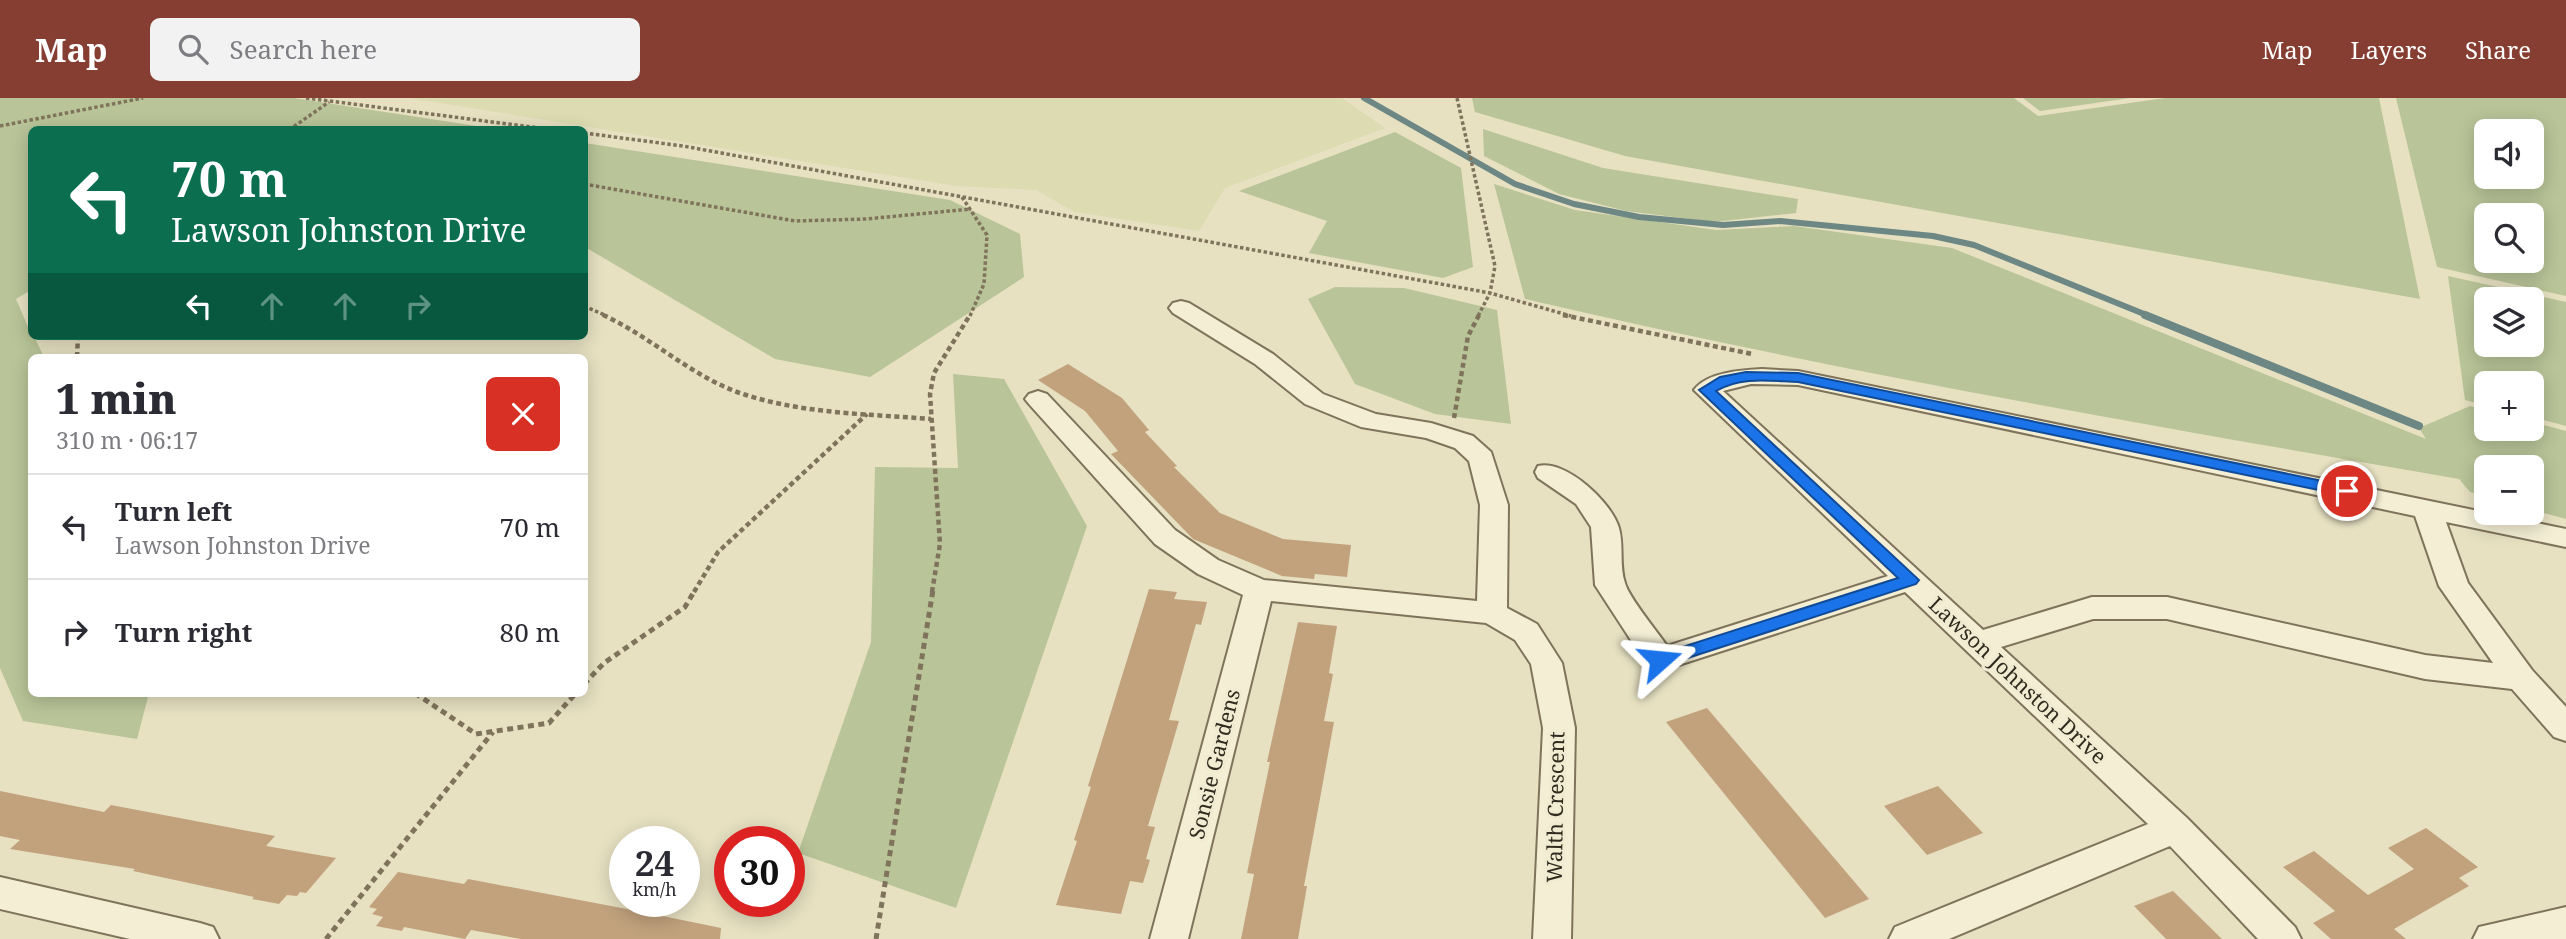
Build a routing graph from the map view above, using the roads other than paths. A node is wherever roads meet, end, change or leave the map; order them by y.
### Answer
1 (1181, 308) dead end
2 (1038, 399) dead end
3 (1548, 472) dead end
4 (2427, 509) junction
5 (2566, 538) edge
6 (1910, 580) junction
7 (1259, 590) junction
8 (1492, 613) junction
9 (1978, 643) junction
10 (2521, 678) junction
11 (2566, 728) edge
12 (2175, 828) junction
13 (0, 893) edge
14 (2566, 923) edge
15 (190, 938) edge
16 (1169, 939) edge
17 (1552, 939) edge
18 (1908, 939) edge
19 (2282, 939) edge
20 (2492, 939) edge

1 - 8 street
2 - 7 street
3 - 6 street
4 - 5 street
4 - 6 street, Lawson Johnston Drive
4 - 10 street
6 - 9 street, Lawson Johnston Drive
7 - 8 street
7 - 16 street, Sonsie Gardens
8 - 17 street, Walth Crescent
9 - 10 street
9 - 12 street, Lawson Johnston Drive
10 - 11 street
12 - 18 street
12 - 19 street, Lawson Johnston Drive
13 - 15 street
14 - 20 street

